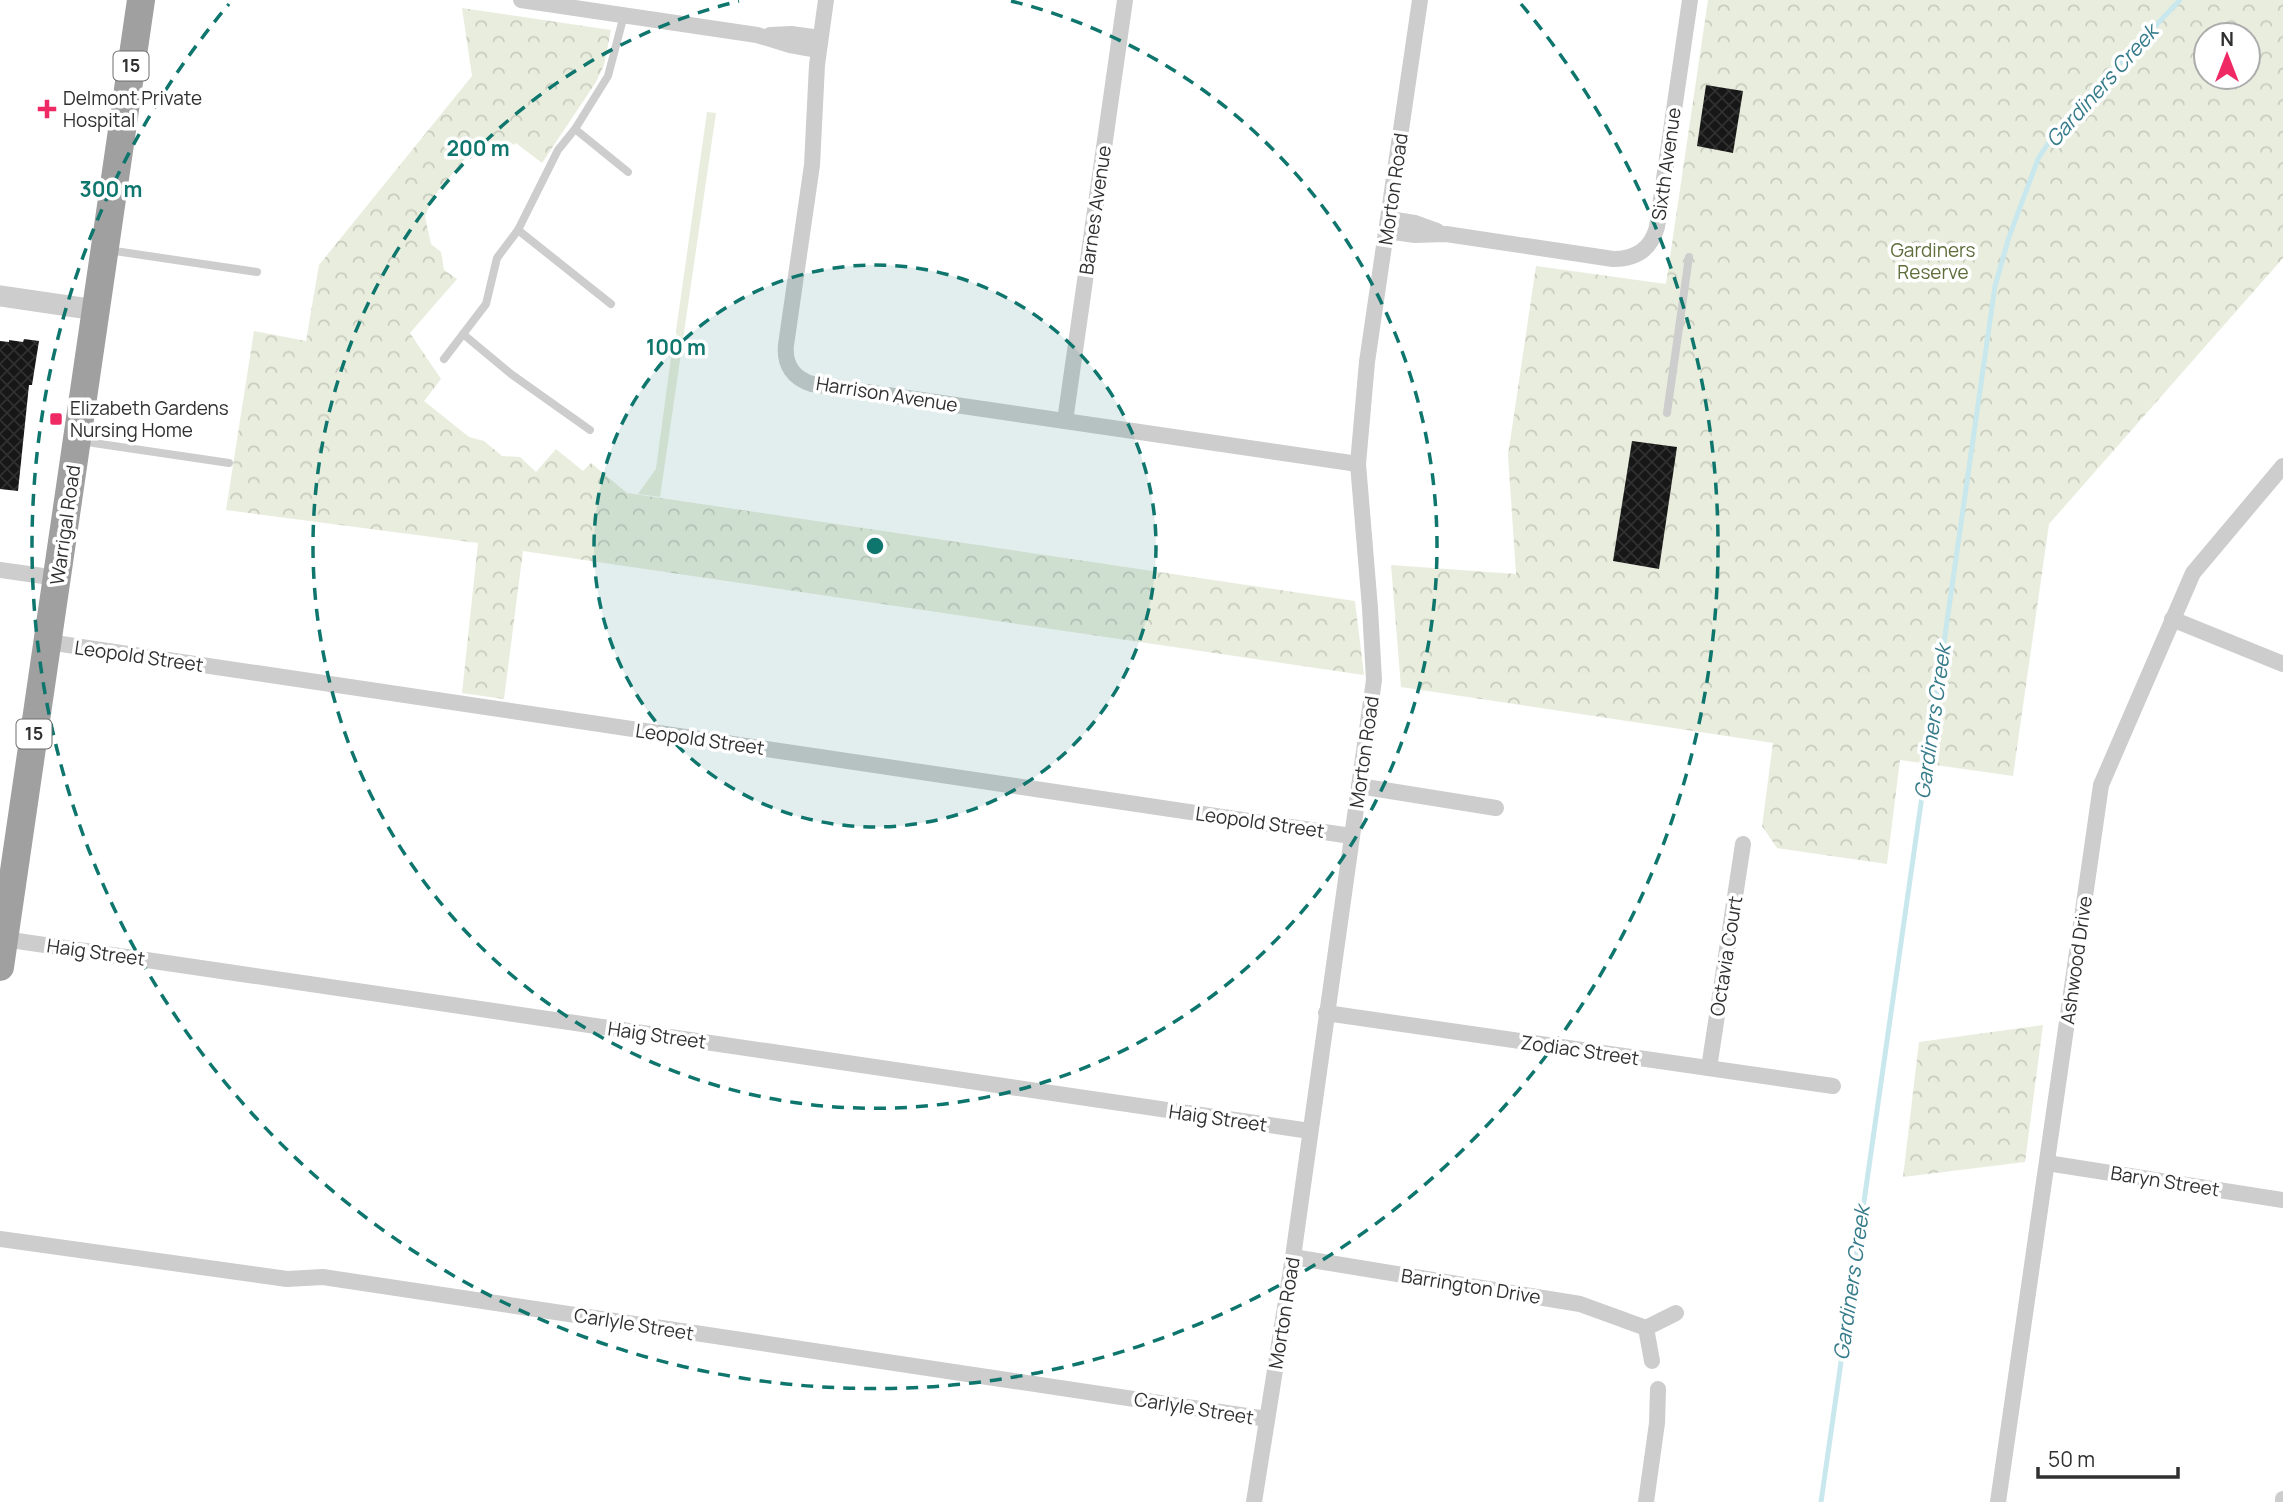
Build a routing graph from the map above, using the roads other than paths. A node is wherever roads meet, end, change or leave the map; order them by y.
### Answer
1 (141, 0) edge
2 (521, 0) edge
3 (826, 0) edge
4 (1125, 0) edge
5 (1420, 0) edge
6 (1690, 0) edge
7 (624, 15) junction
8 (819, 44) junction
9 (575, 129) junction
10 (628, 172) dead end
11 (1388, 225) junction
12 (518, 230) junction
13 (105, 250) junction
14 (1689, 257) dead end
15 (257, 272) dead end
16 (0, 296) edge
17 (611, 304) dead end
18 (96, 310) junction
19 (463, 334) junction
20 (444, 359) dead end
21 (1667, 414) dead end
22 (1065, 421) junction
23 (590, 430) dead end
24 (77, 441) junction
25 (229, 463) dead end
26 (1358, 464) junction
27 (2283, 466) edge
28 (0, 570) edge
29 (57, 579) junction
30 (2172, 619) junction
31 (48, 642) junction
32 (2283, 664) edge
33 (1359, 786) junction
34 (1496, 808) dead end
35 (1351, 836) junction
36 (1743, 844) dead end
37 (9, 847) edge
38 (4, 939) junction
39 (0, 967) edge
40 (1326, 1013) junction
41 (1709, 1068) junction
42 (1833, 1086) dead end
43 (1310, 1131) junction
44 (2047, 1163) junction
45 (2283, 1200) edge
46 (0, 1238) edge
47 (1293, 1257) junction
48 (1676, 1313) dead end
49 (1646, 1328) junction
50 (1653, 1361) dead end
51 (1658, 1389) dead end
52 (1267, 1419) junction
53 (1254, 1502) edge
54 (1646, 1502) edge
55 (1998, 1502) edge

1 - 13 highway, Warrigal Road / 15
2 - 7 street
3 - 8 street, Harrison Avenue
4 - 22 street, Barnes Avenue
5 - 11 street, Morton Road
6 - 11 street, Sixth Avenue
7 - 8 street
7 - 9 lane
8 - 22 street, Harrison Avenue
9 - 10 lane
9 - 12 lane
11 - 26 street, Morton Road
12 - 17 lane
12 - 19 lane
13 - 15 lane
13 - 18 highway, Warrigal Road / 15
14 - 21 lane
16 - 18 street
18 - 24 highway, Warrigal Road / 15
19 - 20 lane
19 - 23 lane
22 - 26 street, Harrison Avenue
24 - 25 lane
24 - 29 highway, Warrigal Road / 15
26 - 33 street, Morton Road
27 - 30 street, Ashwood Drive
28 - 29 street
29 - 31 highway, Warrigal Road / 15
30 - 32 street
30 - 44 street, Ashwood Drive
31 - 35 street, Leopold Street
31 - 37 highway, Warrigal Road / 15
33 - 34 street
33 - 35 street, Morton Road
35 - 40 street, Morton Road
36 - 41 street, Octavia Court
37 - 38 highway, Warrigal Road / 15
38 - 39 highway, Warrigal Road / 15
38 - 43 street, Haig Street
40 - 41 street, Zodiac Street
40 - 43 street, Morton Road
41 - 42 street, Zodiac Street
43 - 47 street, Morton Road
44 - 45 street, Baryn Street
44 - 55 street, Ashwood Drive
46 - 52 street, Carlyle Street
47 - 49 street, Barrington Drive
47 - 52 street, Morton Road
48 - 49 street
49 - 50 street
51 - 54 street
52 - 53 street, Morton Road

